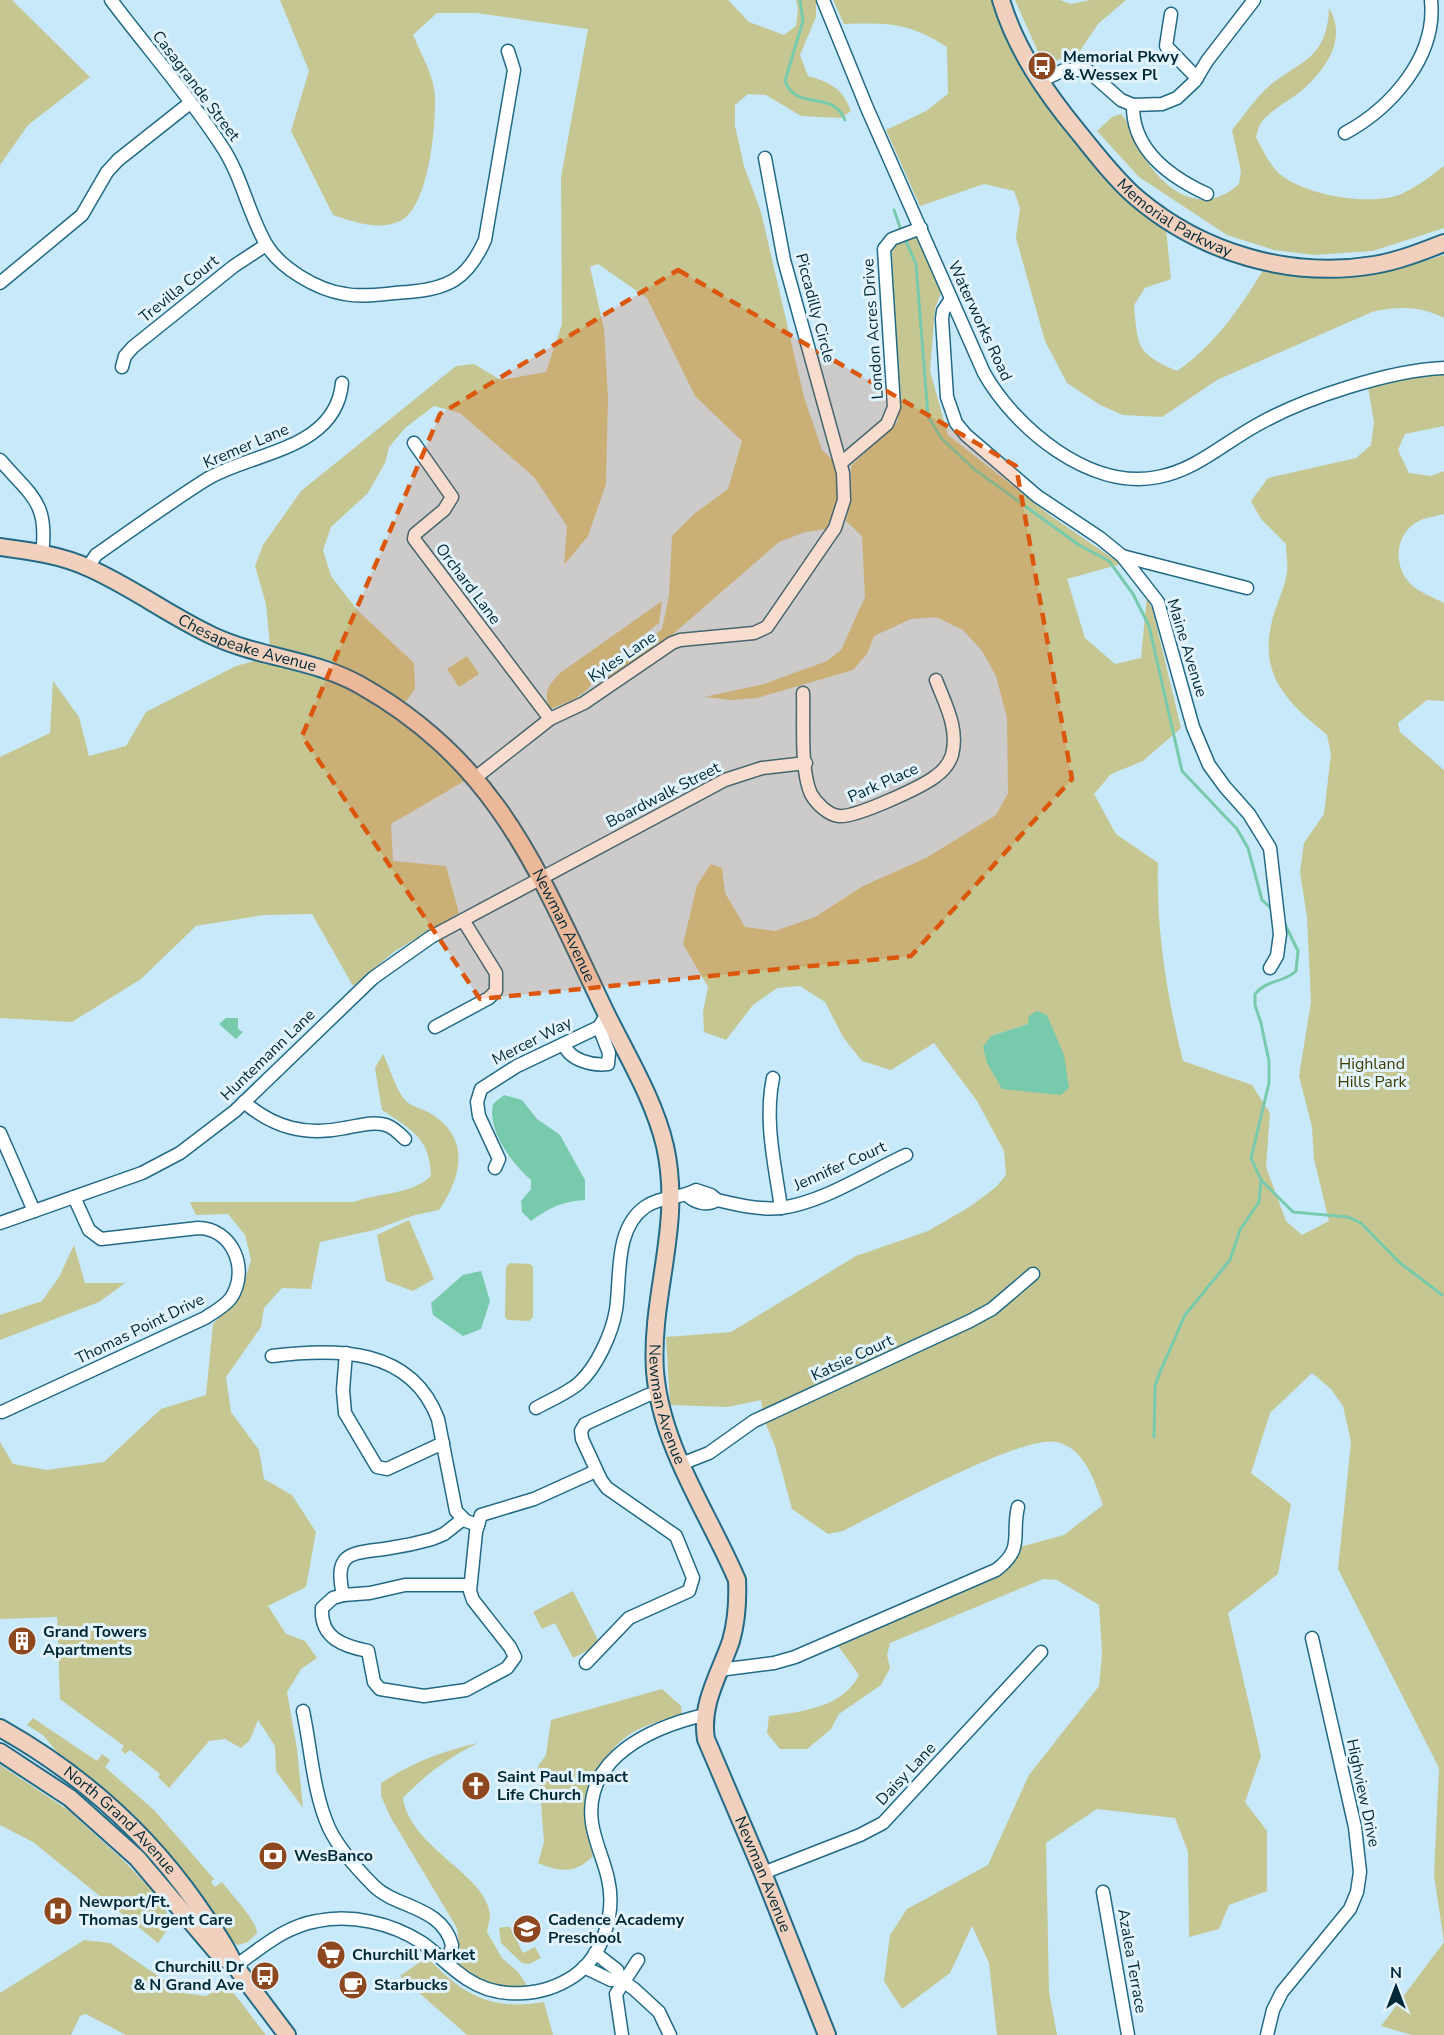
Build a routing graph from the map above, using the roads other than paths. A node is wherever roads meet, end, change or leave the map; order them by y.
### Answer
1 (111, 0) edge
2 (823, 0) edge
3 (1001, 0) edge
4 (1254, 0) edge
5 (1431, 0) edge
6 (1171, 14) dead end
7 (508, 51) dead end
8 (1197, 78) junction
9 (1040, 81) junction
10 (190, 103) junction
11 (1133, 105) junction
12 (1345, 133) dead end
13 (765, 158) dead end
14 (1207, 194) dead end
15 (916, 230) junction
16 (1444, 243) edge
17 (267, 245) junction
18 (0, 283) edge
19 (951, 299) junction
20 (122, 367) dead end
21 (1444, 368) edge
22 (342, 383) dead end
23 (414, 443) dead end
24 (0, 460) edge
25 (841, 463) junction
26 (0, 547) edge
27 (42, 554) junction
28 (1122, 556) junction
29 (88, 567) junction
30 (1246, 588) dead end
31 (936, 680) dead end
32 (803, 693) dead end
33 (550, 719) junction
34 (806, 763) junction
35 (475, 778) junction
36 (542, 878) junction
37 (463, 920) junction
38 (1270, 968) dead end
39 (603, 1021) junction
40 (435, 1027) dead end
41 (564, 1044) junction
42 (773, 1078) dead end
43 (244, 1102) junction
44 (0, 1133) edge
45 (405, 1139) dead end
46 (906, 1155) dead end
47 (495, 1168) dead end
48 (680, 1196) junction
49 (74, 1197) junction
50 (781, 1208) junction
51 (34, 1211) junction
52 (0, 1223) edge
53 (1033, 1274) dead end
54 (346, 1353) junction
55 (272, 1356) dead end
56 (658, 1393) junction
57 (536, 1408) dead end
58 (2, 1412) dead end
59 (443, 1443) junction
60 (681, 1464) junction
61 (596, 1472) junction
62 (1018, 1507) dead end
63 (462, 1519) junction
64 (478, 1525) junction
65 (470, 1585) junction
66 (343, 1595) junction
67 (1312, 1638) dead end
68 (1041, 1652) dead end
69 (586, 1663) dead end
70 (719, 1670) junction
71 (303, 1711) dead end
72 (704, 1715) junction
73 (0, 1728) edge
74 (0, 1752) edge
75 (763, 1873) junction
76 (1103, 1892) dead end
77 (595, 1953) junction
78 (638, 1960) dead end
79 (448, 1963) junction
80 (235, 1966) junction
81 (584, 1968) junction
82 (622, 1980) junction
83 (287, 2035) edge
84 (622, 2035) edge
85 (670, 2035) edge
86 (827, 2035) edge
87 (1128, 2035) edge
88 (1267, 2035) edge

1 - 10 street, Casagrande Street
2 - 15 street, Waterworks Road
3 - 9 street, Memorial Parkway
4 - 8 street
5 - 12 street
6 - 8 street
7 - 17 street, Casagrande Street
8 - 11 street
9 - 11 street
9 - 16 street, Memorial Parkway
10 - 17 street, Casagrande Street
10 - 18 street
11 - 14 street
13 - 25 street, Piccadilly Circle
15 - 19 street, Waterworks Road
15 - 25 street, London Acres Drive
17 - 20 street, Trevilla Court
19 - 21 street, Waterworks Road
19 - 28 street, Maine Avenue
22 - 29 street, Kremer Lane
23 - 33 street, Orchard Lane
24 - 27 street
25 - 33 street, Kyles Lane
26 - 27 street, Chesapeake Avenue
27 - 29 street, Chesapeake Avenue
28 - 30 street
28 - 38 street, Maine Avenue
29 - 35 street, Chesapeake Avenue
31 - 34 street, Park Place
32 - 34 street, Park Place
33 - 35 street, Kyles Lane
34 - 36 street, Boardwalk Street
35 - 36 street, Newman Avenue
36 - 37 street, Huntemann Lane
36 - 39 street, Newman Avenue
37 - 40 street
37 - 43 street, Huntemann Lane
39 - 41 street, Mercer Way
39 - 41 street
39 - 48 street, Newman Avenue
41 - 47 street, Mercer Way
42 - 50 street
43 - 45 street
43 - 49 street, Huntemann Lane
44 - 51 street
46 - 50 street, Jennifer Court
48 - 50 street, Jennifer Court
48 - 56 street, Newman Avenue
48 - 57 street
49 - 51 street, Huntemann Lane
49 - 58 street, Thomas Point Drive
51 - 52 street, Huntemann Lane
53 - 60 street, Katsie Court
54 - 55 street
54 - 59 street
54 - 59 street
56 - 60 street, Newman Avenue
56 - 61 street
59 - 63 street
60 - 70 street, Newman Avenue
61 - 64 street
61 - 69 street
62 - 70 street
63 - 64 street
63 - 66 street
64 - 65 street
65 - 66 street
65 - 66 street
67 - 88 street, Highview Drive
68 - 75 street, Daisy Lane
70 - 72 street, Newman Avenue
71 - 79 street
72 - 75 street, Newman Avenue
72 - 77 street
73 - 80 street, North Grand Avenue
74 - 80 street, North Grand Avenue
75 - 86 street, Newman Avenue
76 - 87 street, Azalea Terrace
77 - 81 street
77 - 82 street
78 - 82 street
79 - 80 street
79 - 81 street
80 - 83 street, North Grand Avenue
81 - 82 street
82 - 84 street
82 - 85 street

